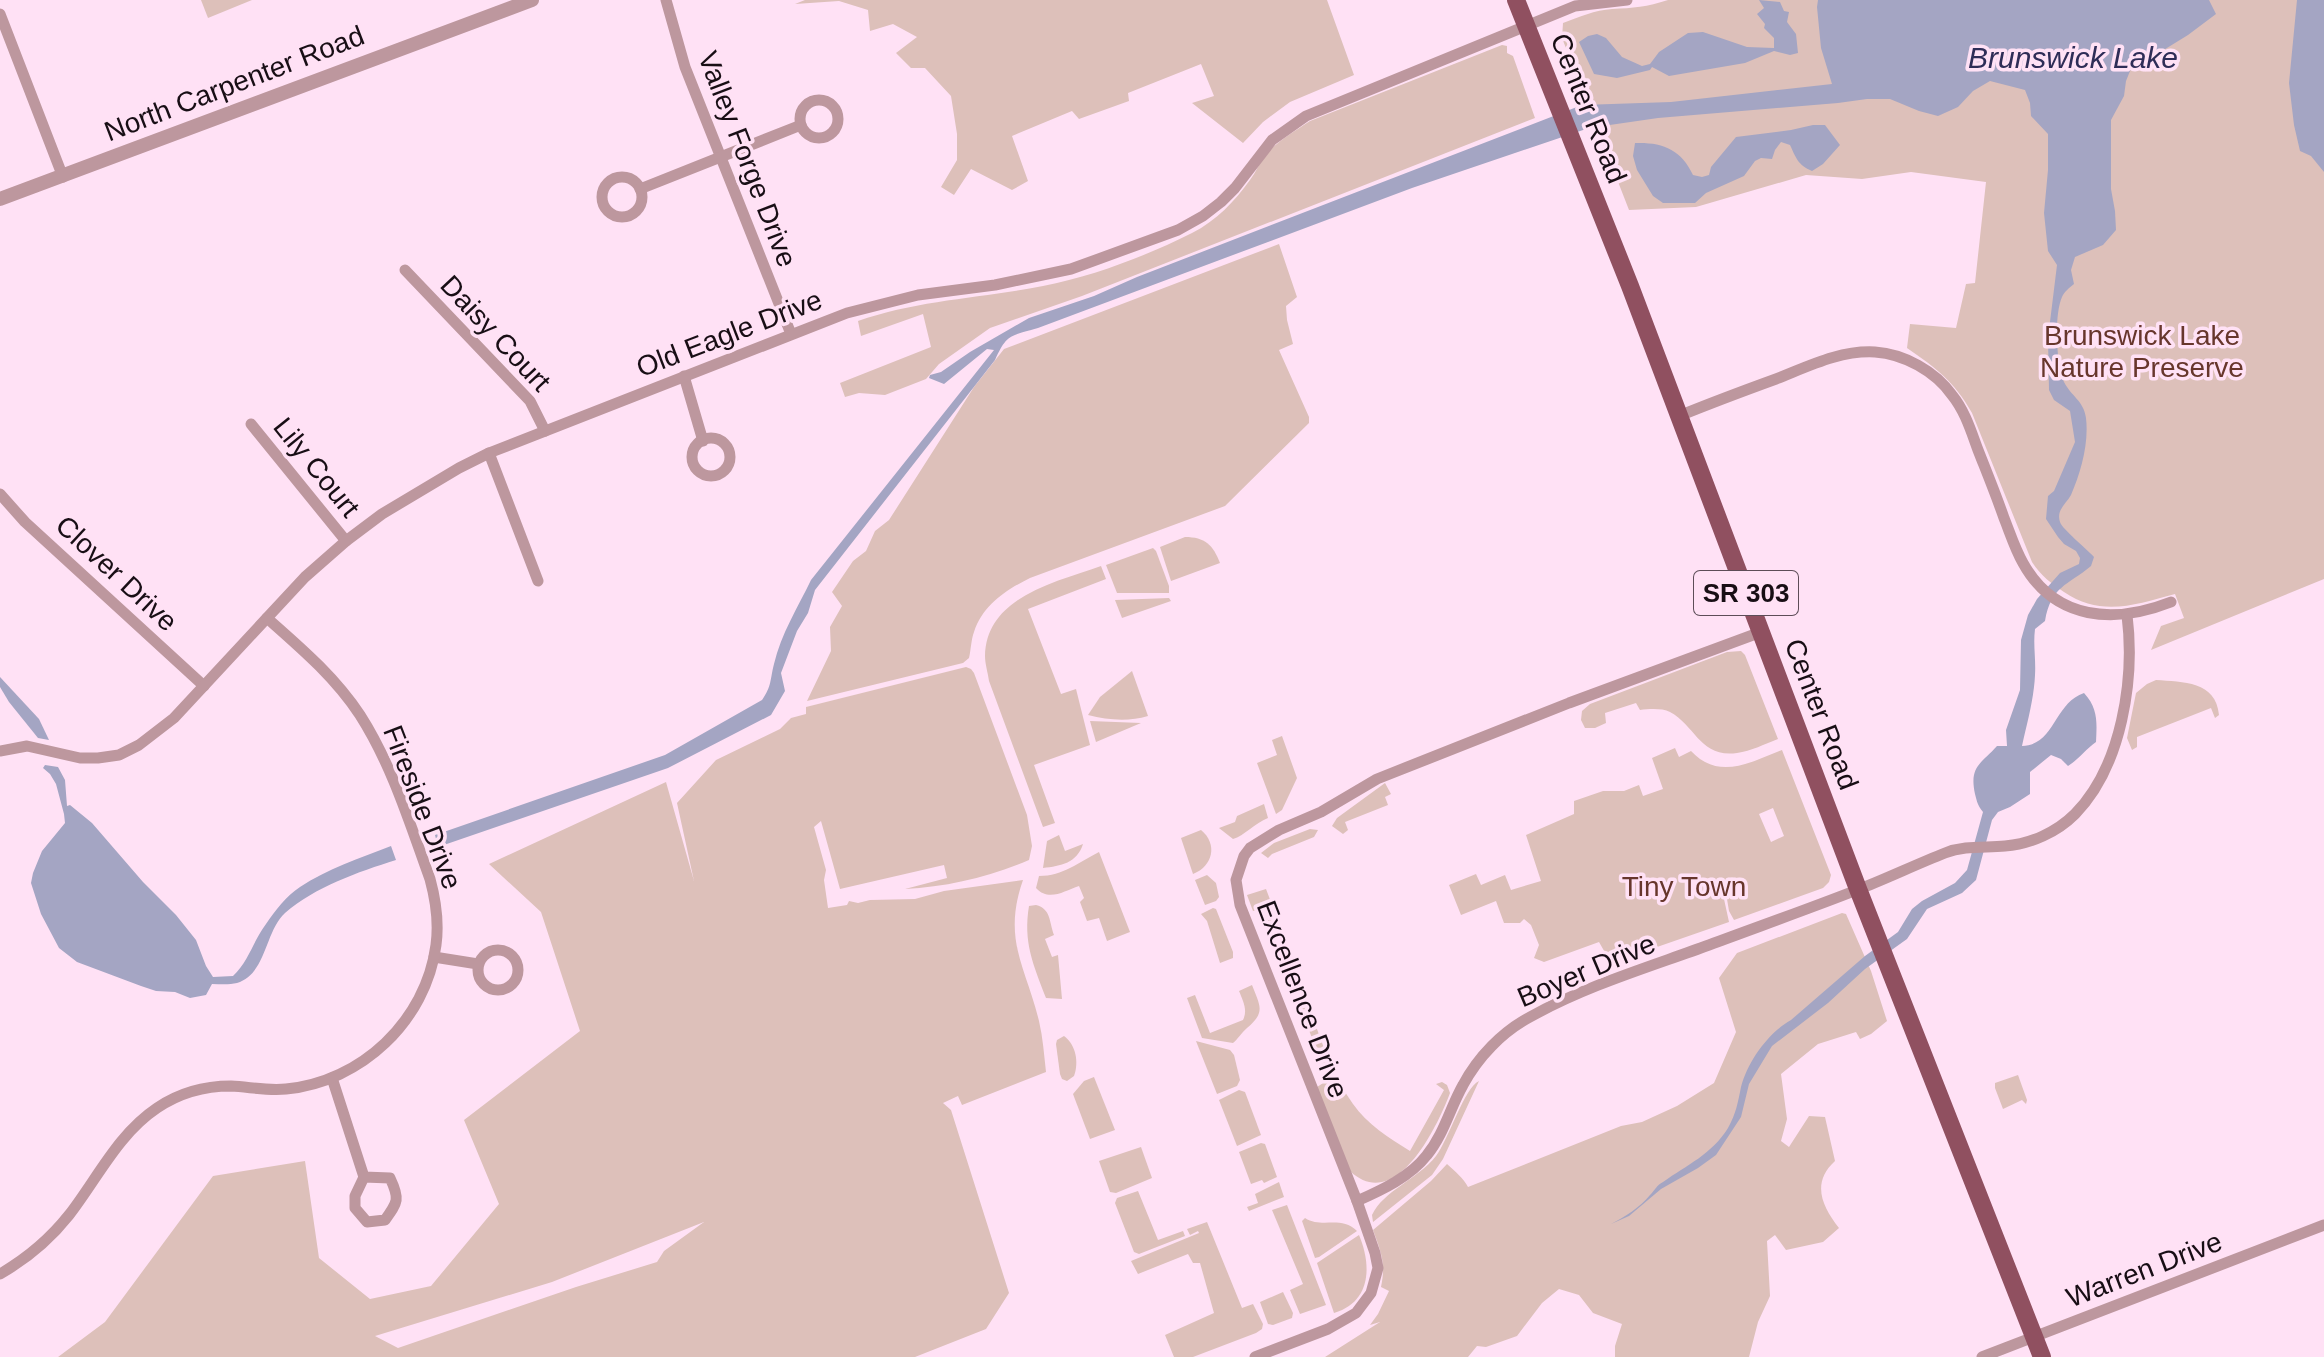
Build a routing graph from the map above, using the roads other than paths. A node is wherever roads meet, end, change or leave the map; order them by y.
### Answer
1 (532, 0) edge
2 (666, 0) edge
3 (1516, 0) edge
4 (1627, 0) edge
5 (0, 14) edge
6 (1526, 26) junction
7 (801, 125) dead end
8 (721, 157) junction
9 (63, 177) junction
10 (640, 189) dead end
11 (0, 199) edge
12 (405, 270) dead end
13 (791, 334) junction
14 (684, 376) junction
15 (1679, 416) junction
16 (251, 424) dead end
17 (545, 431) junction
18 (703, 441) dead end
19 (489, 453) junction
20 (0, 494) edge
21 (346, 541) junction
22 (538, 581) dead end
23 (2171, 602) dead end
24 (2127, 615) junction
25 (267, 618) junction
26 (1761, 632) junction
27 (204, 686) junction
28 (0, 751) edge
29 (1858, 889) junction
30 (434, 957) junction
31 (478, 964) dead end
32 (332, 1078) junction
33 (364, 1177) junction
34 (1357, 1201) junction
35 (2324, 1225) edge
36 (0, 1274) edge
37 (2035, 1337) junction
38 (1255, 1357) edge
39 (1982, 1357) edge
40 (2042, 1357) edge

1 - 9 street, North Carpenter Road
2 - 8 street, Valley Forge Drive
3 - 6 main road, Center Road / SR 303
4 - 6 street, Old Eagle Drive
5 - 9 street
6 - 13 street, Old Eagle Drive
6 - 15 main road, Center Road / SR 303
7 - 8 street
8 - 10 street
8 - 13 street, Valley Forge Drive
9 - 11 street, North Carpenter Road
12 - 17 street, Daisy Court
13 - 14 street, Old Eagle Drive
14 - 17 street, Old Eagle Drive
14 - 18 street
15 - 24 street
15 - 26 main road, Center Road / SR 303
16 - 21 street, Lily Court
17 - 19 street, Old Eagle Drive
19 - 21 street, Old Eagle Drive
19 - 22 street
20 - 27 street, Clover Drive
21 - 25 street, Old Eagle Drive
23 - 24 street
24 - 29 street, Boyer Drive
25 - 27 street, Old Eagle Drive
25 - 30 street, Fireside Drive
26 - 29 main road, Center Road / SR 303
26 - 34 street, Excellence Drive
27 - 28 street, Old Eagle Drive
29 - 34 street, Boyer Drive
29 - 37 main road, Center Road / SR 303
30 - 31 street
30 - 32 street, Fireside Drive
32 - 33 street
32 - 36 street, Fireside Drive
33 - 33 street
34 - 38 street, Excellence Drive
35 - 37 street, Warren Drive
37 - 39 street, Warren Drive
37 - 40 main road, Center Road / SR 303

